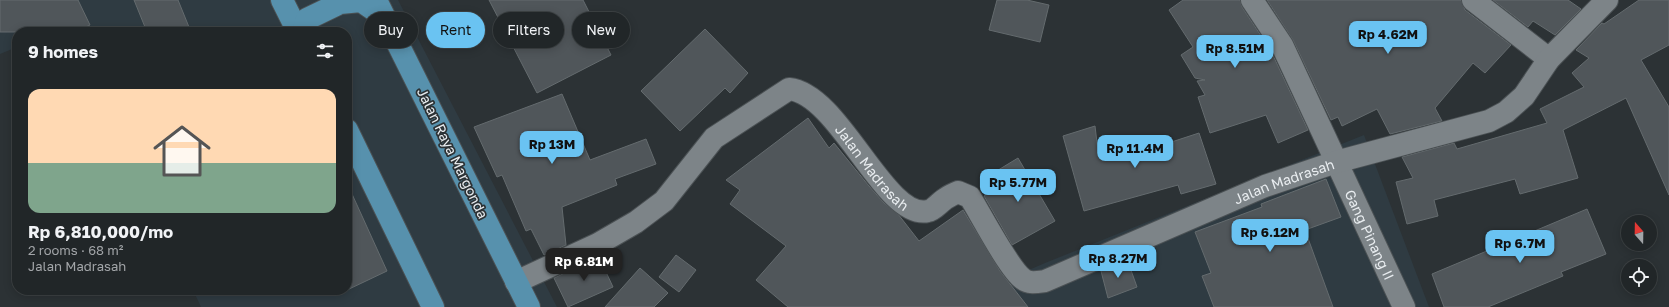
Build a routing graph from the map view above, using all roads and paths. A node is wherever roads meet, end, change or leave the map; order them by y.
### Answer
1 (282, 0) edge
2 (1252, 0) edge
3 (1473, 0) edge
4 (1606, 0) edge
5 (380, 8) edge
6 (296, 27) edge
7 (305, 27) edge
8 (1549, 59) junction
9 (352, 140) edge
10 (1336, 162) junction
11 (516, 282) junction
12 (433, 307) edge
13 (529, 307) edge
14 (1404, 307) edge

1 - 6 main road
2 - 10 street, Gang Pinang II
3 - 8 street
4 - 8 street, Jalan Madrasah
5 - 7 main road
5 - 11 main road, Jalan Raya Margonda
8 - 10 street, Jalan Madrasah
9 - 12 main road
10 - 11 street, Jalan Madrasah
10 - 14 street, Gang Pinang II
11 - 13 main road, Jalan Raya Margonda

